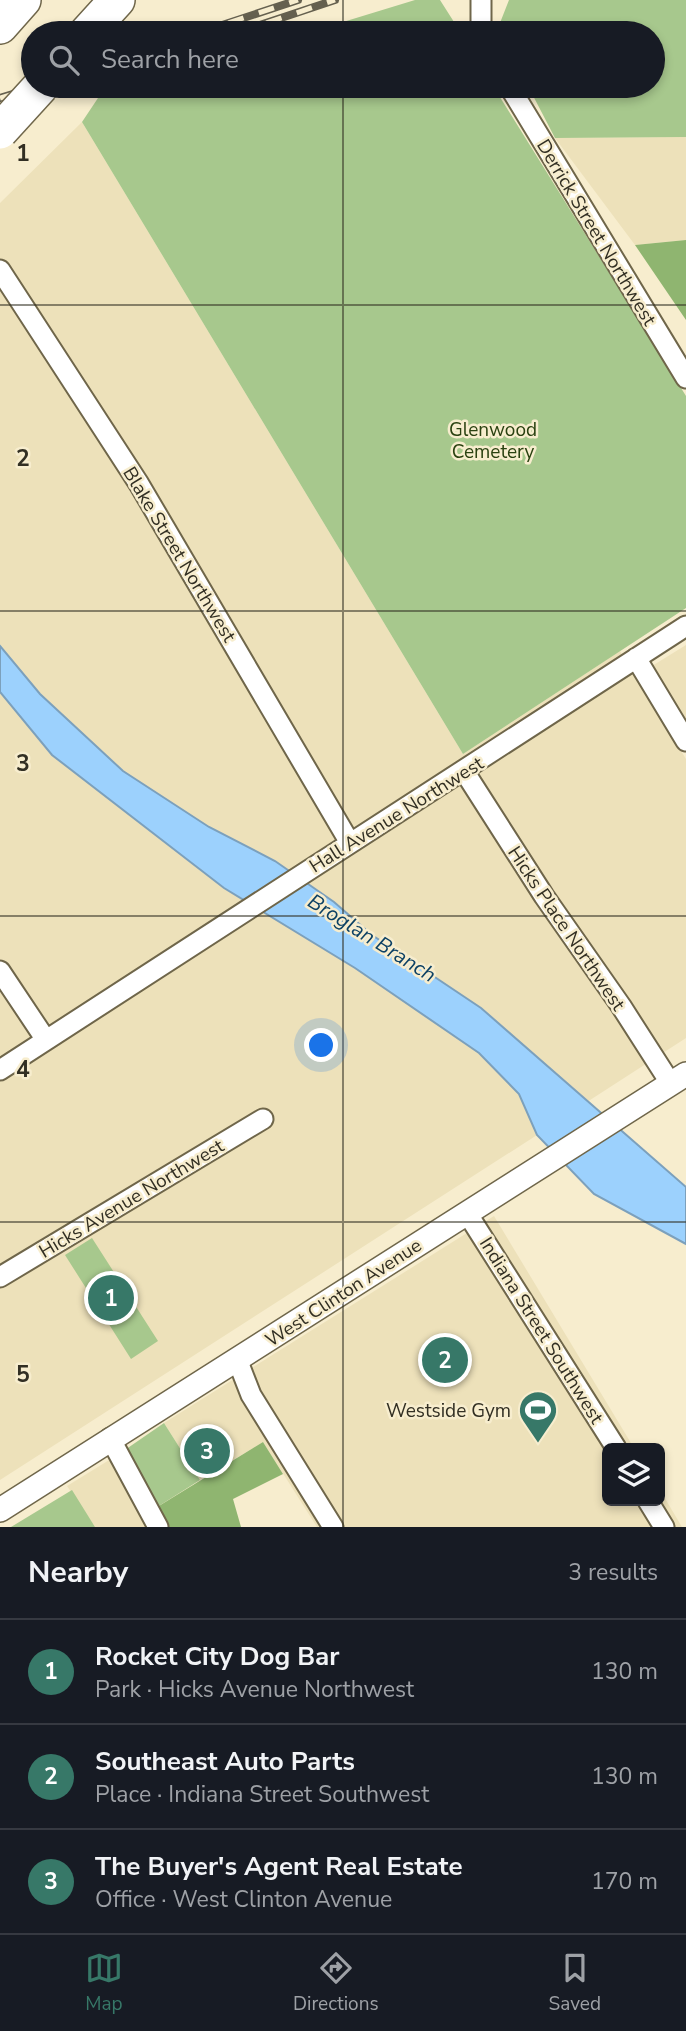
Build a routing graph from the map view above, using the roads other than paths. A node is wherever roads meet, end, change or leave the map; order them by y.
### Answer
1 (23, 0) edge
2 (117, 0) edge
3 (481, 0) edge
4 (99, 21) edge
5 (481, 21) edge
6 (0, 26) edge
7 (29, 98) edge
8 (516, 98) edge
9 (0, 131) edge
10 (0, 270) edge
11 (686, 378) edge
12 (686, 626) edge
13 (636, 658) junction
14 (686, 741) edge
15 (464, 771) junction
16 (350, 843) junction
17 (0, 971) edge
18 (46, 1040) junction
19 (0, 1070) edge
20 (679, 1079) edge
21 (263, 1119) dead end
22 (467, 1213) junction
23 (0, 1277) edge
24 (237, 1359) junction
25 (110, 1438) junction
26 (612, 1443) edge
27 (651, 1506) edge
28 (0, 1510) edge
29 (159, 1527) edge
30 (333, 1527) edge
31 (664, 1527) edge

1 - 6 highway
2 - 4 highway
3 - 5 street
7 - 9 highway, bridge
8 - 11 street, Derrick Street Northwest
10 - 16 street, Blake Street Northwest
12 - 13 street, Hall Avenue Northwest
13 - 14 street
13 - 15 street, Hall Avenue Northwest
15 - 16 street, Hall Avenue Northwest
15 - 20 street, Hicks Place Northwest
16 - 18 street, Hall Avenue Northwest
17 - 18 street
18 - 19 street, Hall Avenue Northwest
20 - 22 street, West Clinton Avenue
21 - 23 street, Hicks Avenue Northwest
22 - 24 street, West Clinton Avenue
22 - 26 street, Indiana Street Southwest
24 - 25 street, West Clinton Avenue
24 - 30 street
25 - 28 street, West Clinton Avenue
25 - 29 street
27 - 31 street

